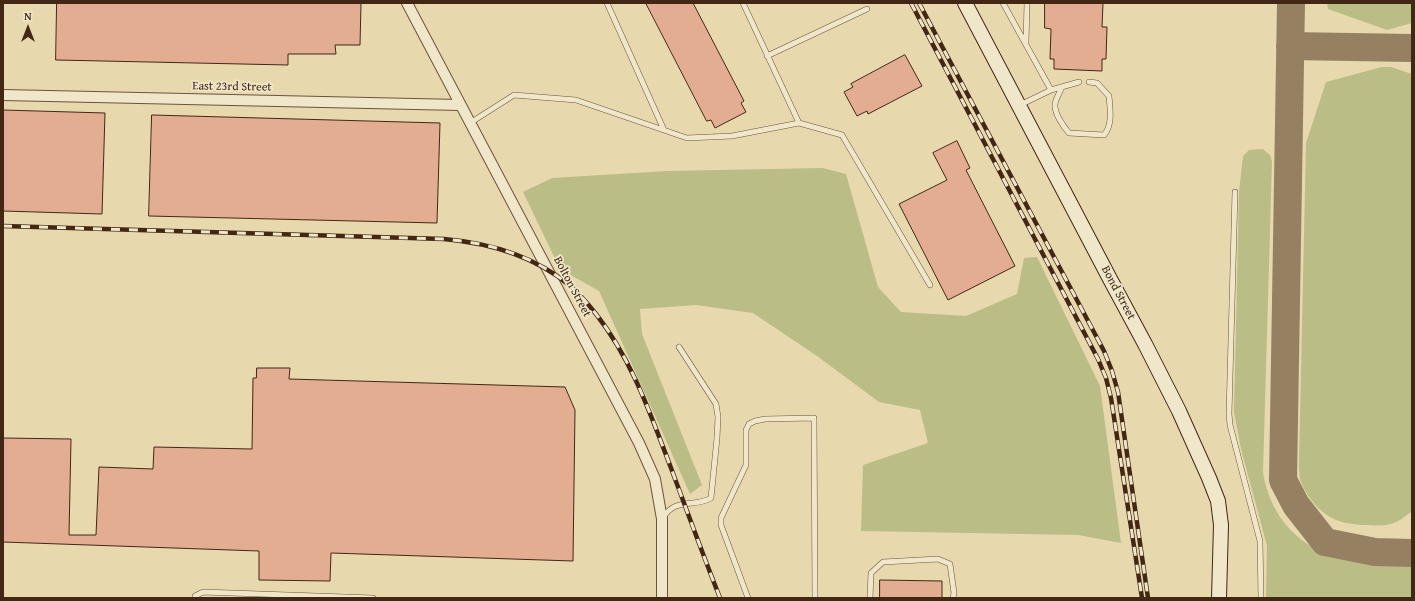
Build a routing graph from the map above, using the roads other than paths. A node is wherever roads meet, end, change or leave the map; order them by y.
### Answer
1 (407, 3) edge
2 (607, 3) edge
3 (743, 3) edge
4 (964, 3) edge
5 (1003, 3) edge
6 (1026, 3) edge
7 (867, 9) dead end
8 (1026, 44) junction
9 (768, 56) junction
10 (1079, 82) dead end
11 (1090, 82) dead end
12 (1062, 86) junction
13 (1051, 90) junction
14 (3, 95) edge
15 (460, 105) junction
16 (1019, 105) junction
17 (470, 123) junction
18 (799, 123) junction
19 (664, 130) junction
20 (1235, 192) dead end
21 (930, 285) dead end
22 (679, 347) dead end
23 (662, 519) junction
24 (265, 596) edge
25 (195, 598) edge
26 (373, 598) edge
27 (662, 598) edge
28 (748, 598) edge
29 (815, 598) edge
30 (870, 598) edge
31 (953, 598) edge
32 (1219, 598) edge
33 (1261, 598) edge

1 - 15 street, Bolton Street
2 - 19 lane
3 - 9 lane
4 - 16 street, Bond Street
5 - 8 lane
6 - 8 lane
7 - 9 lane
8 - 13 lane
9 - 18 lane
10 - 12 lane
11 - 12 lane
12 - 13 lane
13 - 16 lane
14 - 15 street, East 23rd Street
15 - 17 street, Bolton Street
16 - 32 street, Bond Street
17 - 19 lane
17 - 23 street, Bolton Street
18 - 19 lane
18 - 21 lane
20 - 33 lane
22 - 23 lane
23 - 27 street, Bolton Street
24 - 25 lane
24 - 26 lane
28 - 29 lane
30 - 31 lane

